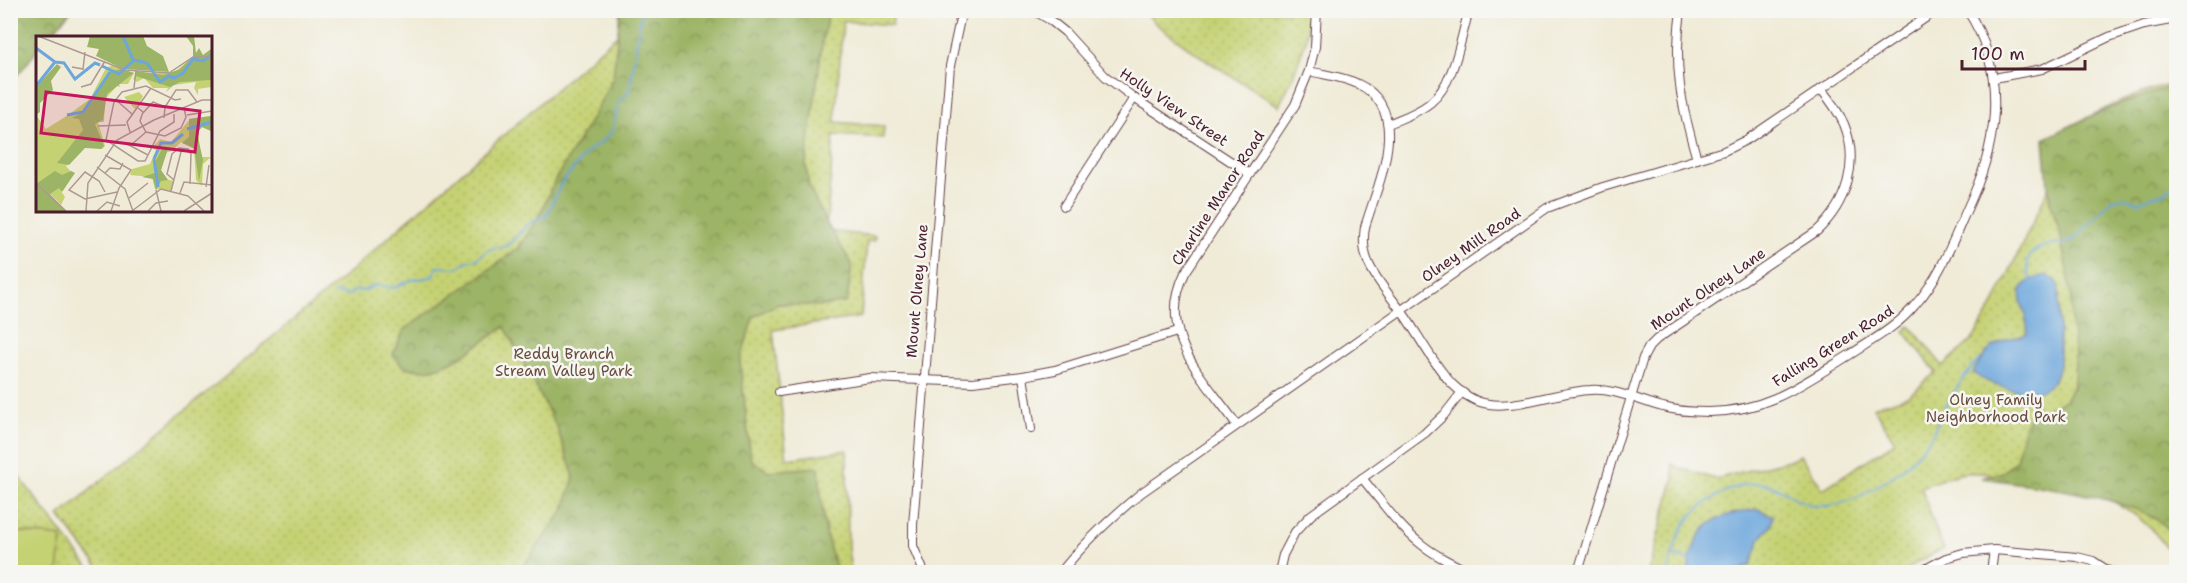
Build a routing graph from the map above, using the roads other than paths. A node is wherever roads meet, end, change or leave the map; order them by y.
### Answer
1 (962, 10) edge
2 (1033, 10) edge
3 (1317, 10) edge
4 (1469, 10) edge
5 (1681, 10) edge
6 (1937, 10) edge
7 (1967, 10) edge
8 (2176, 19) edge
9 (1309, 71) junction
10 (1994, 78) junction
11 (1821, 89) junction
12 (1134, 98) junction
13 (1388, 124) junction
14 (1697, 159) junction
15 (1250, 174) junction
16 (1064, 206) dead end
17 (1401, 310) junction
18 (1177, 332) junction
19 (1023, 376) junction
20 (923, 379) junction
21 (779, 392) dead end
22 (1462, 392) junction
23 (1631, 397) junction
24 (1237, 425) junction
25 (1031, 429) dead end
26 (1362, 478) junction
27 (1994, 550) junction
28 (924, 573) edge
29 (1061, 573) edge
30 (1279, 573) edge
31 (1470, 573) edge
32 (1578, 573) edge
33 (1920, 573) edge
34 (1991, 573) edge
35 (2110, 573) edge

1 - 20 street, Mount Olney Lane
2 - 12 street, Holly View Street
3 - 9 street, Charline Manor Road
4 - 13 street
5 - 14 street
6 - 11 street, Olney Mill Road
7 - 10 street, Falling Green Road
8 - 10 street
9 - 13 street, Falling Green Road
9 - 15 street, Charline Manor Road
10 - 23 street, Falling Green Road
11 - 14 street, Olney Mill Road
11 - 23 street, Mount Olney Lane
12 - 15 street, Holly View Street
12 - 16 street
13 - 17 street, Falling Green Road
14 - 17 street, Olney Mill Road
15 - 18 street, Charline Manor Road
17 - 22 street, Falling Green Road
17 - 24 street, Olney Mill Road
18 - 19 street
18 - 24 street, Charline Manor Road
19 - 20 street
19 - 25 street
20 - 21 street
20 - 28 street, Mount Olney Lane
22 - 23 street, Falling Green Road
22 - 26 street
23 - 32 street, Mount Olney Lane
24 - 29 street, Olney Mill Road
26 - 30 street
26 - 31 street
27 - 33 street
27 - 34 street
27 - 35 street

